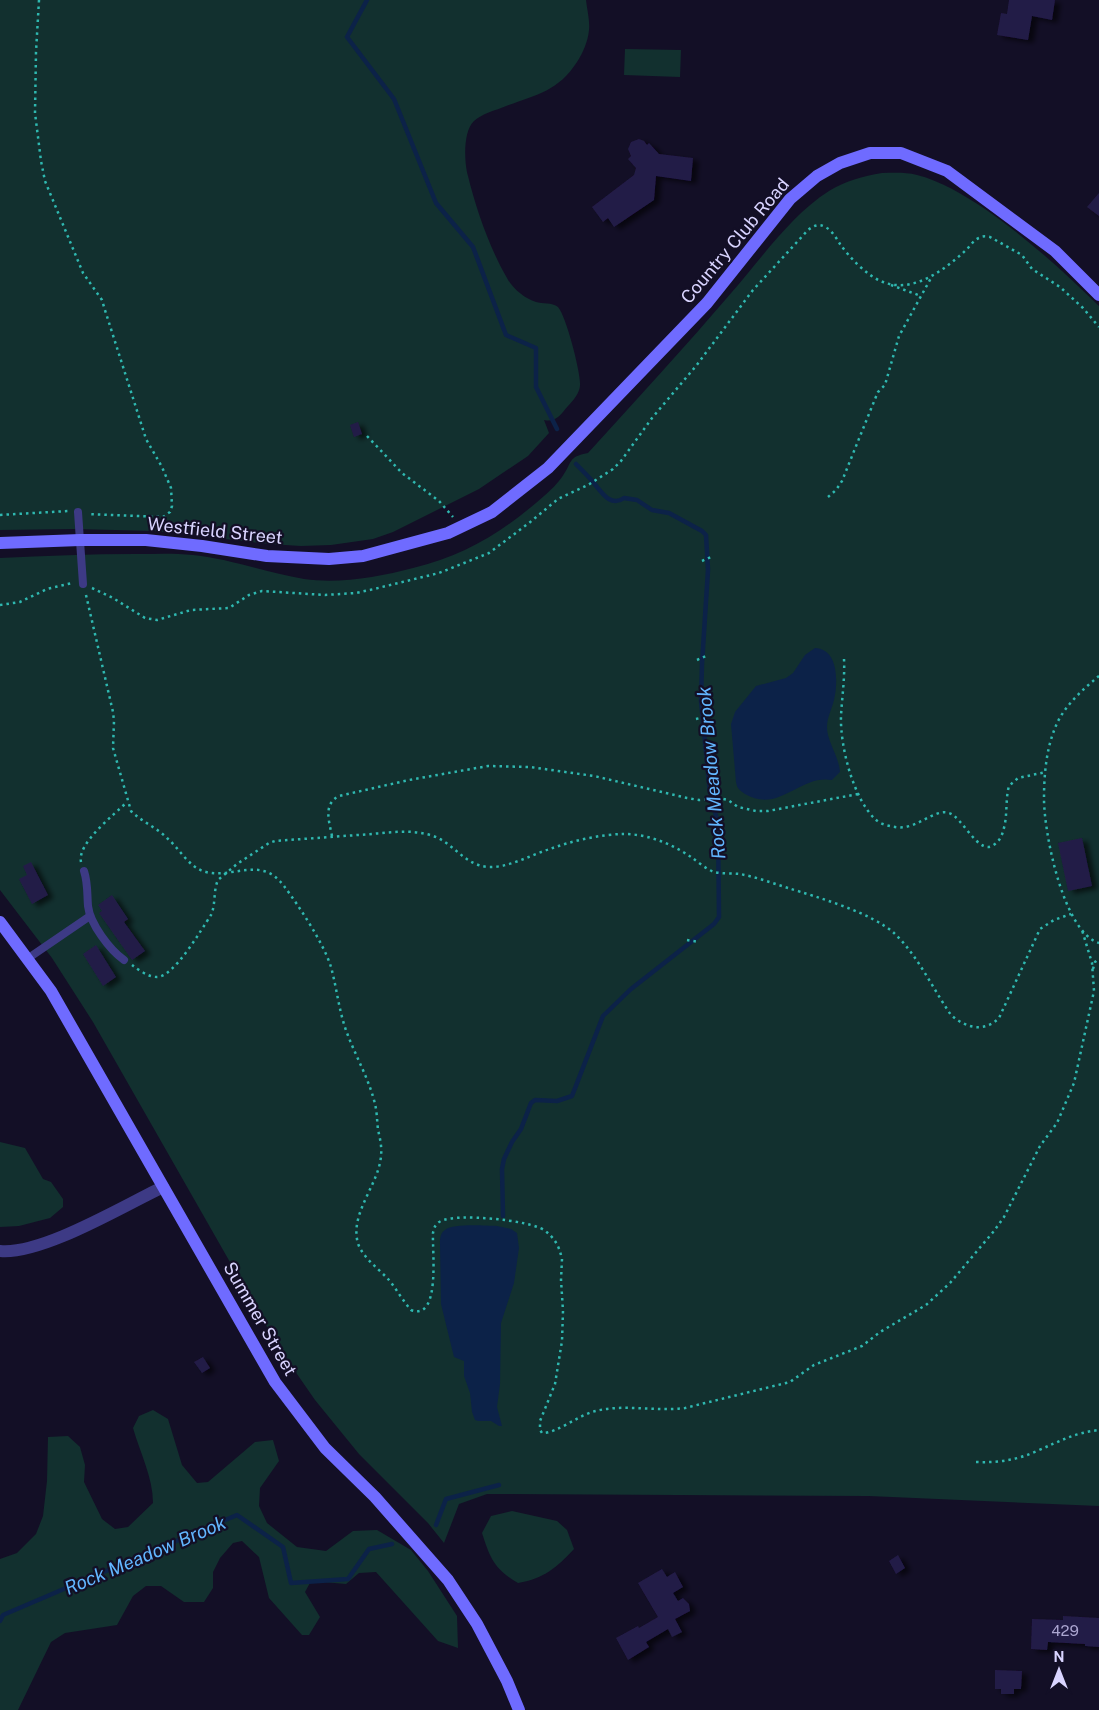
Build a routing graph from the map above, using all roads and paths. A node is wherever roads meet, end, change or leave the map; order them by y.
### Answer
1 (39, 0) edge
2 (931, 277) junction
3 (883, 282) junction
4 (1099, 295) edge
5 (921, 296) junction
6 (1099, 327) edge
7 (367, 436) dead end
8 (828, 497) dead end
9 (78, 512) junction
10 (0, 515) edge
11 (462, 526) junction
12 (80, 540) junction
13 (425, 540) joint
14 (0, 543) edge
15 (713, 556) dead end
16 (702, 561) dead end
17 (84, 584) junction
18 (0, 605) edge
19 (708, 655) dead end
20 (844, 659) dead end
21 (696, 660) dead end
22 (1099, 676) edge
23 (708, 716) dead end
24 (696, 719) dead end
25 (1046, 772) junction
26 (858, 794) junction
27 (127, 802) junction
28 (332, 836) junction
29 (84, 872) joint
30 (227, 872) junction
31 (1071, 914) junction
32 (90, 916) junction
33 (0, 922) edge
34 (1082, 930) junction
35 (687, 940) dead end
36 (699, 942) dead end
37 (1099, 943) edge
38 (1099, 958) edge
39 (27, 959) junction
40 (124, 960) joint
41 (1093, 973) junction
42 (163, 1187) junction
43 (0, 1251) edge
44 (1099, 1430) edge
45 (976, 1462) dead end
46 (519, 1710) edge

1 - 9 path
2 - 3 path
2 - 5 path
2 - 6 path
3 - 5 path
3 - 17 path
4 - 11 street, Country Club Road
5 - 8 path
7 - 11 path
9 - 10 path
9 - 12 lane
11 - 13 street, Country Club Road
12 - 13 street, Westfield Street
12 - 14 street, Westfield Street
12 - 17 lane
15 - 16 path
17 - 18 path
17 - 27 path
19 - 21 path
20 - 26 path
22 - 25 path
23 - 24 path
25 - 26 path
25 - 31 path
26 - 28 path
27 - 29 path
27 - 30 path
28 - 30 path
28 - 31 path
29 - 32 lane
30 - 40 path
30 - 41 path
31 - 34 path
32 - 39 lane
32 - 40 lane
33 - 39 street, Summer Street
34 - 37 path
34 - 41 path
35 - 36 path
38 - 41 path
39 - 42 street, Summer Street
42 - 43 street
42 - 46 street, Summer Street
44 - 45 path

